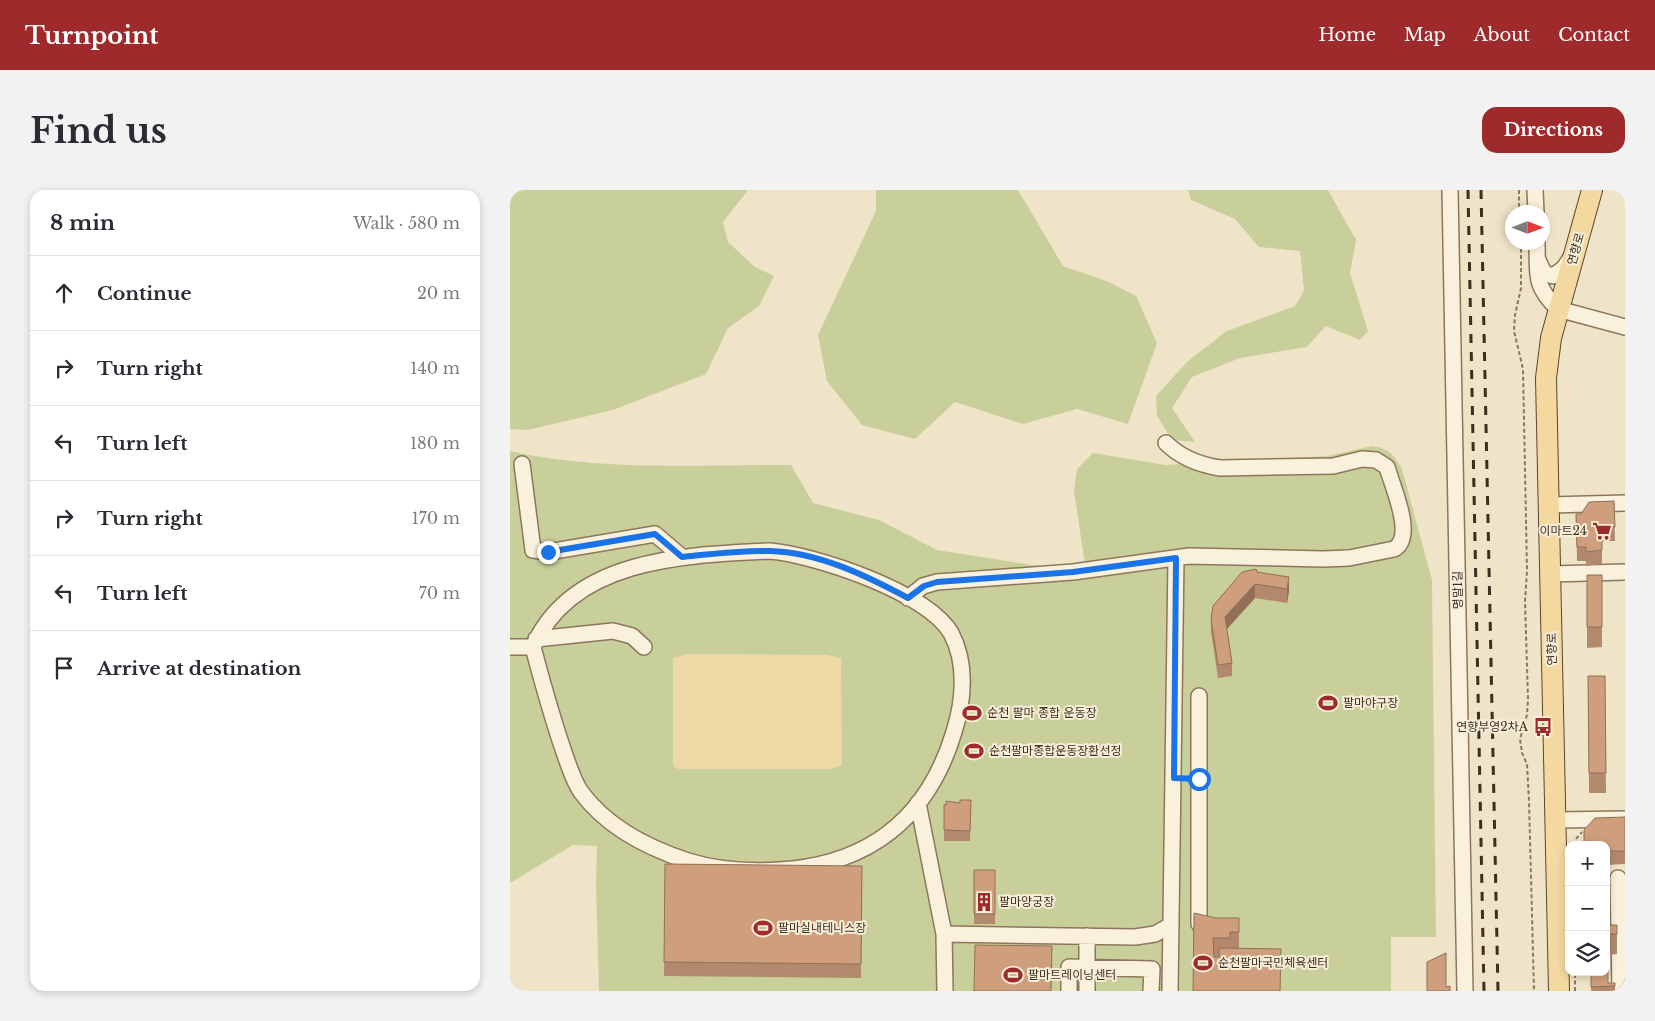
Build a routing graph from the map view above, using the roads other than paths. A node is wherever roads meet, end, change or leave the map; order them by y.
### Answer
1 (1450, 190) edge
2 (1535, 190) edge
3 (1592, 190) edge
4 (1536, 205) edge
5 (1537, 250) edge
6 (1575, 251) junction
7 (1537, 258) junction
8 (1558, 308) junction
9 (1625, 327) edge
10 (1166, 443) dead end
11 (522, 464) dead end
12 (1625, 503) edge
13 (1550, 504) junction
14 (682, 557) junction
15 (1176, 558) junction
16 (1625, 572) edge
17 (1551, 574) junction
18 (908, 598) junction
19 (535, 643) junction
20 (510, 647) edge
21 (644, 647) dead end
22 (1199, 696) dead end
23 (1174, 778) junction
24 (1199, 779) junction
25 (918, 803) junction
26 (1625, 818) edge
27 (1556, 820) junction
28 (1199, 869) junction
29 (1173, 870) junction
30 (1616, 878) edge
31 (1563, 879) edge
32 (1198, 924) edge
33 (1171, 925) junction
34 (944, 934) junction
35 (1087, 936) junction
36 (1087, 968) junction
37 (945, 991) edge
38 (1069, 991) edge
39 (1087, 991) edge
40 (1151, 991) edge
41 (1170, 991) edge
42 (1465, 991) edge
43 (1558, 991) edge
44 (1620, 991) edge

1 - 42 street, 명말1길
2 - 4 street
3 - 6 main road, 연향로
5 - 7 street
6 - 7 street
6 - 8 main road, 연향로
7 - 8 street
8 - 9 street
8 - 13 main road, 연향로
10 - 15 street
11 - 14 street
12 - 13 street
13 - 17 main road, 연향로
14 - 18 street
14 - 19 street
15 - 18 street
15 - 23 street
16 - 17 street
17 - 27 main road, 연향로
18 - 25 street
19 - 20 street
19 - 21 street
19 - 25 street
22 - 24 street
23 - 24 street
23 - 29 street
24 - 28 street
25 - 34 street
26 - 27 street
27 - 31 main road, 연향로
28 - 29 street
28 - 32 street
29 - 33 street
30 - 44 street
31 - 43 main road, 연향로
33 - 35 street
33 - 41 street
34 - 35 street
34 - 37 street
35 - 36 street
36 - 38 street
36 - 39 street
36 - 40 street

